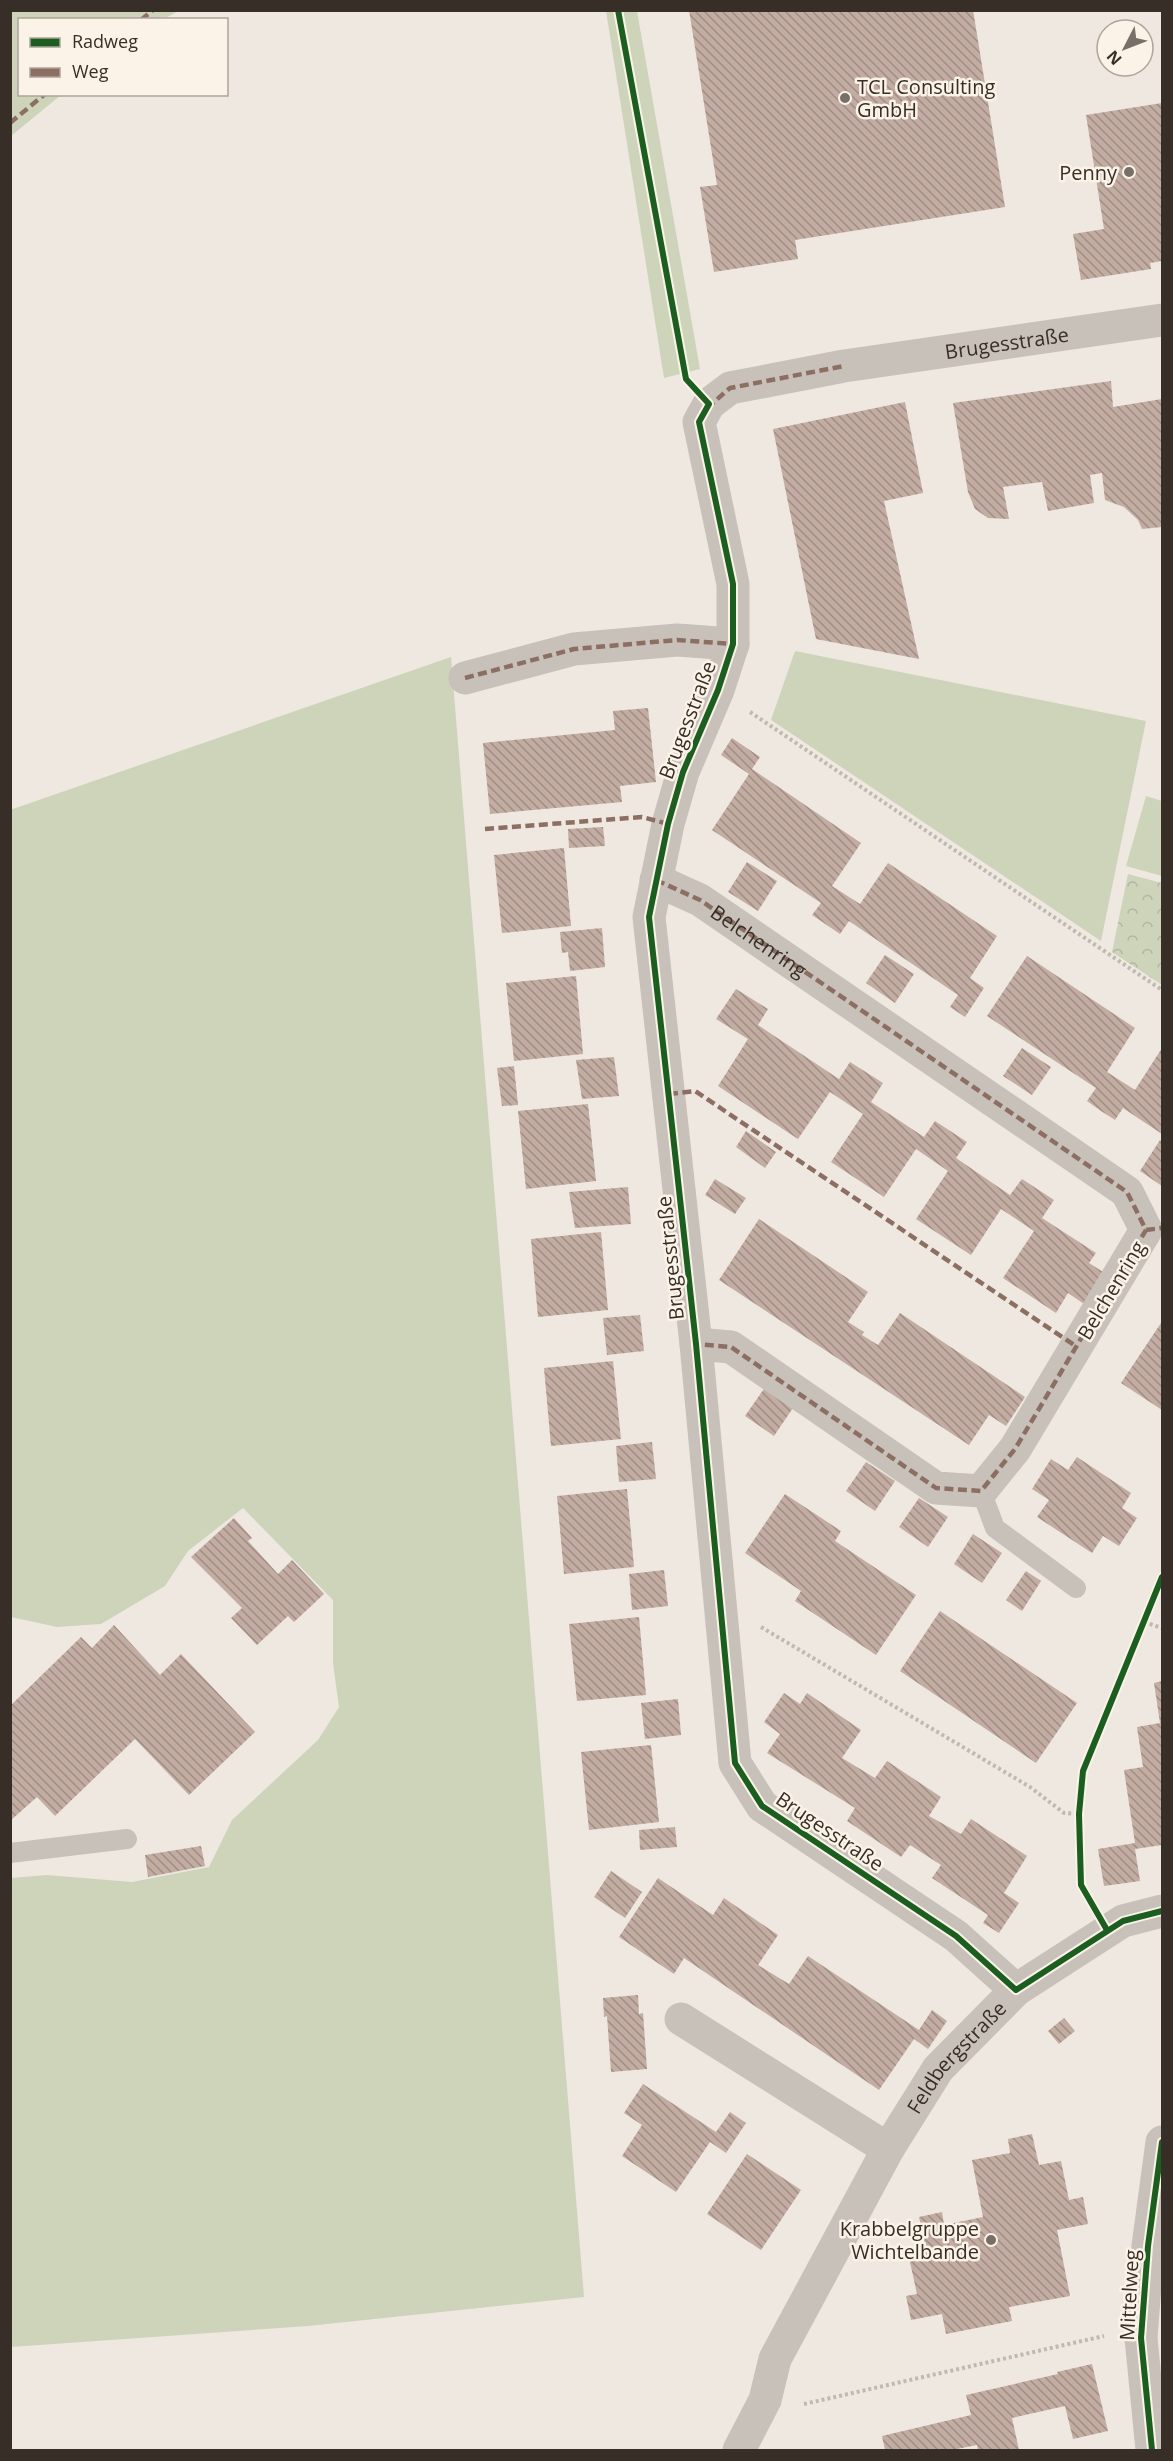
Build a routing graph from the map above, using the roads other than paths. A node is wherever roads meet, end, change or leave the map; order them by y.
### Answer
1 (1162, 320) edge
2 (733, 644) junction
3 (465, 678) dead end
4 (656, 880) junction
5 (696, 1344) junction
6 (981, 1491) junction
7 (1076, 1588) dead end
8 (127, 1839) dead end
9 (10, 1853) edge
10 (1162, 1911) edge
11 (1016, 1990) junction
12 (681, 2019) dead end
13 (1162, 2142) edge
14 (888, 2149) junction
15 (739, 2451) edge
16 (1152, 2451) edge

1 - 2 street, Brugesstraße
2 - 3 street, Brugesstraße
2 - 4 street, Brugesstraße
4 - 5 street, Brugesstraße
4 - 6 street, Belchenring
5 - 6 street
5 - 11 street, Brugesstraße
6 - 7 lane
8 - 9 lane
10 - 11 street, Feldbergstraße
11 - 14 street, Feldbergstraße
12 - 14 street
13 - 16 street, Mittelweg
14 - 15 street, Feldbergstraße

